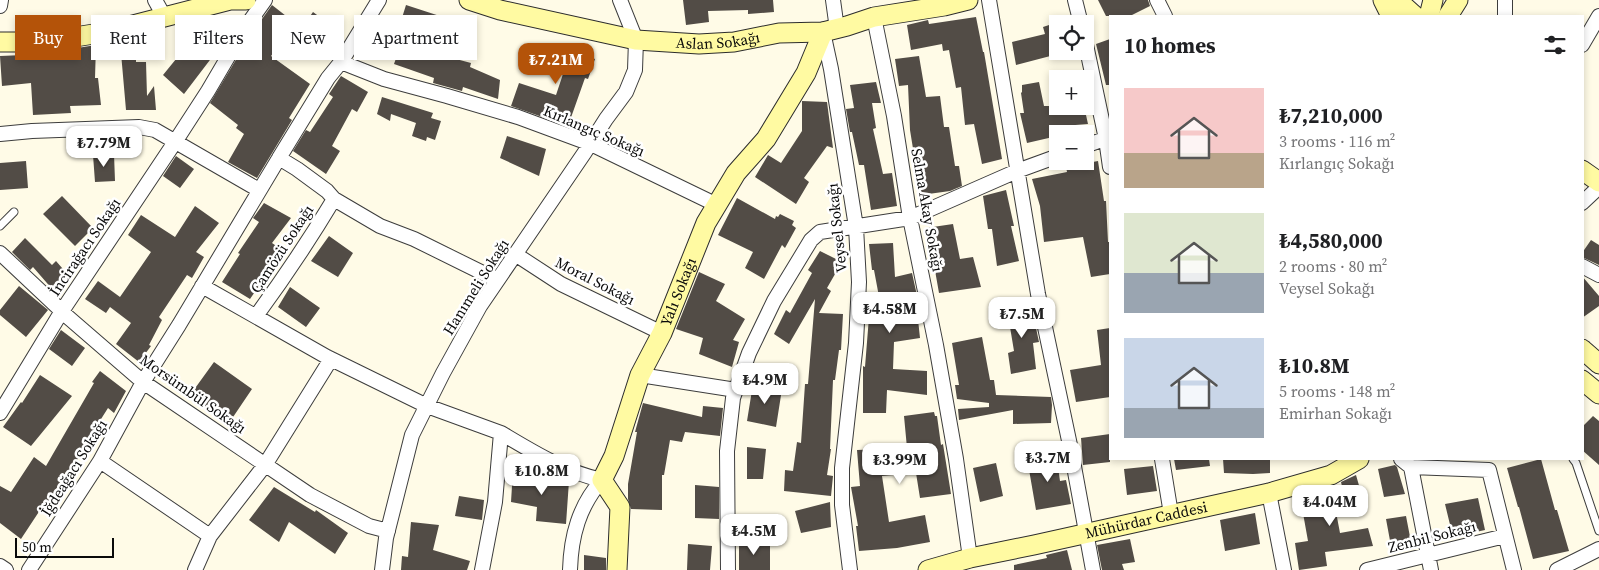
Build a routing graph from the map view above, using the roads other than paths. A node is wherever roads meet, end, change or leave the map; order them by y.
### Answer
1 (1, 0) edge
2 (155, 0) edge
3 (246, 0) edge
4 (265, 0) edge
5 (379, 0) edge
6 (469, 0) edge
7 (620, 0) edge
8 (833, 0) edge
9 (968, 0) edge
10 (989, 0) edge
11 (1075, 0) edge
12 (1157, 0) edge
13 (1383, 0) edge
14 (1397, 0) edge
15 (1434, 0) edge
16 (1458, 0) edge
17 (1464, 0) edge
18 (1505, 0) edge
19 (0, 6) edge
20 (163, 15) edge
21 (1079, 15) edge
22 (1164, 15) edge
23 (1390, 15) edge
24 (1414, 15) edge
25 (1429, 15) edge
26 (1449, 15) edge
27 (1462, 15) edge
28 (1505, 15) edge
29 (1599, 16) edge
30 (874, 17) junction
31 (165, 18) edge
32 (830, 30) junction
33 (91, 34) edge
34 (636, 40) junction
35 (0, 42) edge
36 (1584, 42) edge
37 (1090, 60) edge
38 (340, 62) junction
39 (0, 134) edge
40 (1108, 138) edge
41 (175, 142) junction
42 (1094, 143) edge
43 (591, 144) junction
44 (1109, 152) edge
45 (279, 158) junction
46 (1049, 159) edge
47 (1017, 171) junction
48 (1584, 171) edge
49 (1599, 182) edge
50 (1599, 187) edge
51 (259, 190) junction
52 (334, 199) junction
53 (1584, 201) edge
54 (717, 205) junction
55 (14, 212) dead end
56 (910, 218) junction
57 (0, 226) edge
58 (856, 227) junction
59 (0, 253) edge
60 (515, 254) junction
61 (1584, 267) edge
62 (1599, 276) edge
63 (497, 280) junction
64 (202, 286) junction
65 (62, 311) junction
66 (256, 316) junction
67 (662, 333) junction
68 (1584, 351) edge
69 (331, 358) junction
70 (1599, 364) edge
71 (640, 375) junction
72 (143, 382) junction
73 (1584, 382) edge
74 (736, 390) junction
75 (1599, 394) edge
76 (426, 406) junction
77 (0, 412) edge
78 (501, 433) junction
79 (1162, 460) edge
80 (1357, 460) edge
81 (1574, 460) edge
82 (100, 461) junction
83 (1406, 463) edge
84 (265, 465) junction
85 (602, 480) junction
86 (1269, 493) junction
87 (1171, 514) junction
88 (388, 531) junction
89 (1599, 531) edge
90 (1086, 533) junction
91 (210, 536) junction
92 (1505, 536) junction
93 (1599, 549) edge
94 (1428, 554) junction
95 (970, 558) junction
96 (0, 566) edge
97 (6, 570) edge
98 (29, 570) edge
99 (195, 570) edge
100 (382, 570) edge
101 (482, 570) edge
102 (570, 570) edge
103 (617, 570) edge
104 (728, 570) edge
105 (850, 570) edge
106 (928, 570) edge
107 (1093, 570) edge
108 (1284, 570) edge
109 (1367, 570) edge
110 (1431, 570) edge
111 (1514, 570) edge
112 (1557, 570) edge

1 - 19 street
2 - 20 street
3 - 31 street
4 - 41 street, İncirağacı Sokağı
5 - 38 street, İğdeağacı Sokağı
6 - 34 street, Aslan Sokağı
7 - 34 street
8 - 32 street, Veysel Sokağı
9 - 30 street, Aslan Sokağı
10 - 47 street
11 - 21 street
12 - 22 street
13 - 23 street
14 - 24 street
15 - 25 street
16 - 26 street
17 - 27 street
18 - 28 street
29 - 36 street
30 - 32 street, Aslan Sokağı
30 - 56 street, Selma Akay Sokağı
32 - 34 street, Aslan Sokağı
32 - 54 street, Yalı Sokağı
32 - 58 street, Veysel Sokağı
33 - 35 street
34 - 43 street, Hanımeli Sokağı
37 - 40 street
38 - 43 street, Kırlangıç Sokağı
38 - 45 street, İğdeağacı Sokağı
39 - 41 street
40 - 42 street
40 - 44 street
41 - 51 street
41 - 65 street, İncirağacı Sokağı
43 - 54 street, Kırlangıç Sokağı
43 - 60 street, Hanımeli Sokağı
45 - 51 street, İğdeağacı Sokağı
45 - 52 street
46 - 47 street
47 - 56 street
47 - 90 street
48 - 49 street
50 - 53 street
51 - 64 street, İğdeağacı Sokağı
52 - 63 street
52 - 66 street, Çamözü Sokağı
54 - 67 street, Yalı Sokağı
55 - 57 lane
56 - 58 street
56 - 95 street, Selma Akay Sokağı
58 - 74 street
58 - 105 street, Veysel Sokağı
59 - 65 street, Morsümbül Sokağı
60 - 63 street, Hanımeli Sokağı
60 - 67 street, Moral Sokağı
61 - 62 street
63 - 76 street, Hanımeli Sokağı
64 - 66 street
64 - 72 street, İğdeağacı Sokağı
65 - 72 street, Morsümbül Sokağı
65 - 77 street, İncirağacı Sokağı
66 - 69 street
67 - 71 street, Yalı Sokağı
68 - 70 street
69 - 76 street
69 - 84 street
71 - 74 street
71 - 85 street, Yalı Sokağı
72 - 82 street, İğdeağacı Sokağı
72 - 84 street, Morsümbül Sokağı
73 - 75 street
74 - 104 street
76 - 78 street
76 - 88 street, Hanımeli Sokağı
78 - 85 street
78 - 101 street
79 - 87 street
80 - 86 street, Mühürdar Caddesi
81 - 89 lane
82 - 91 street
82 - 98 street, İğdeağacı Sokağı
83 - 92 street
83 - 94 street
84 - 88 street, Morsümbül Sokağı
84 - 91 street
85 - 102 street
85 - 103 street
86 - 87 street, Mühürdar Caddesi
86 - 108 street
87 - 90 street, Mühürdar Caddesi
88 - 100 street, Hanımeli Sokağı
90 - 95 street, Mühürdar Caddesi
90 - 107 street
91 - 99 street
92 - 94 street, Zenbil Sokağı
92 - 111 street
93 - 112 street
94 - 109 street, Zenbil Sokağı
94 - 110 street
95 - 106 street, Mühürdar Caddesi
96 - 97 street

